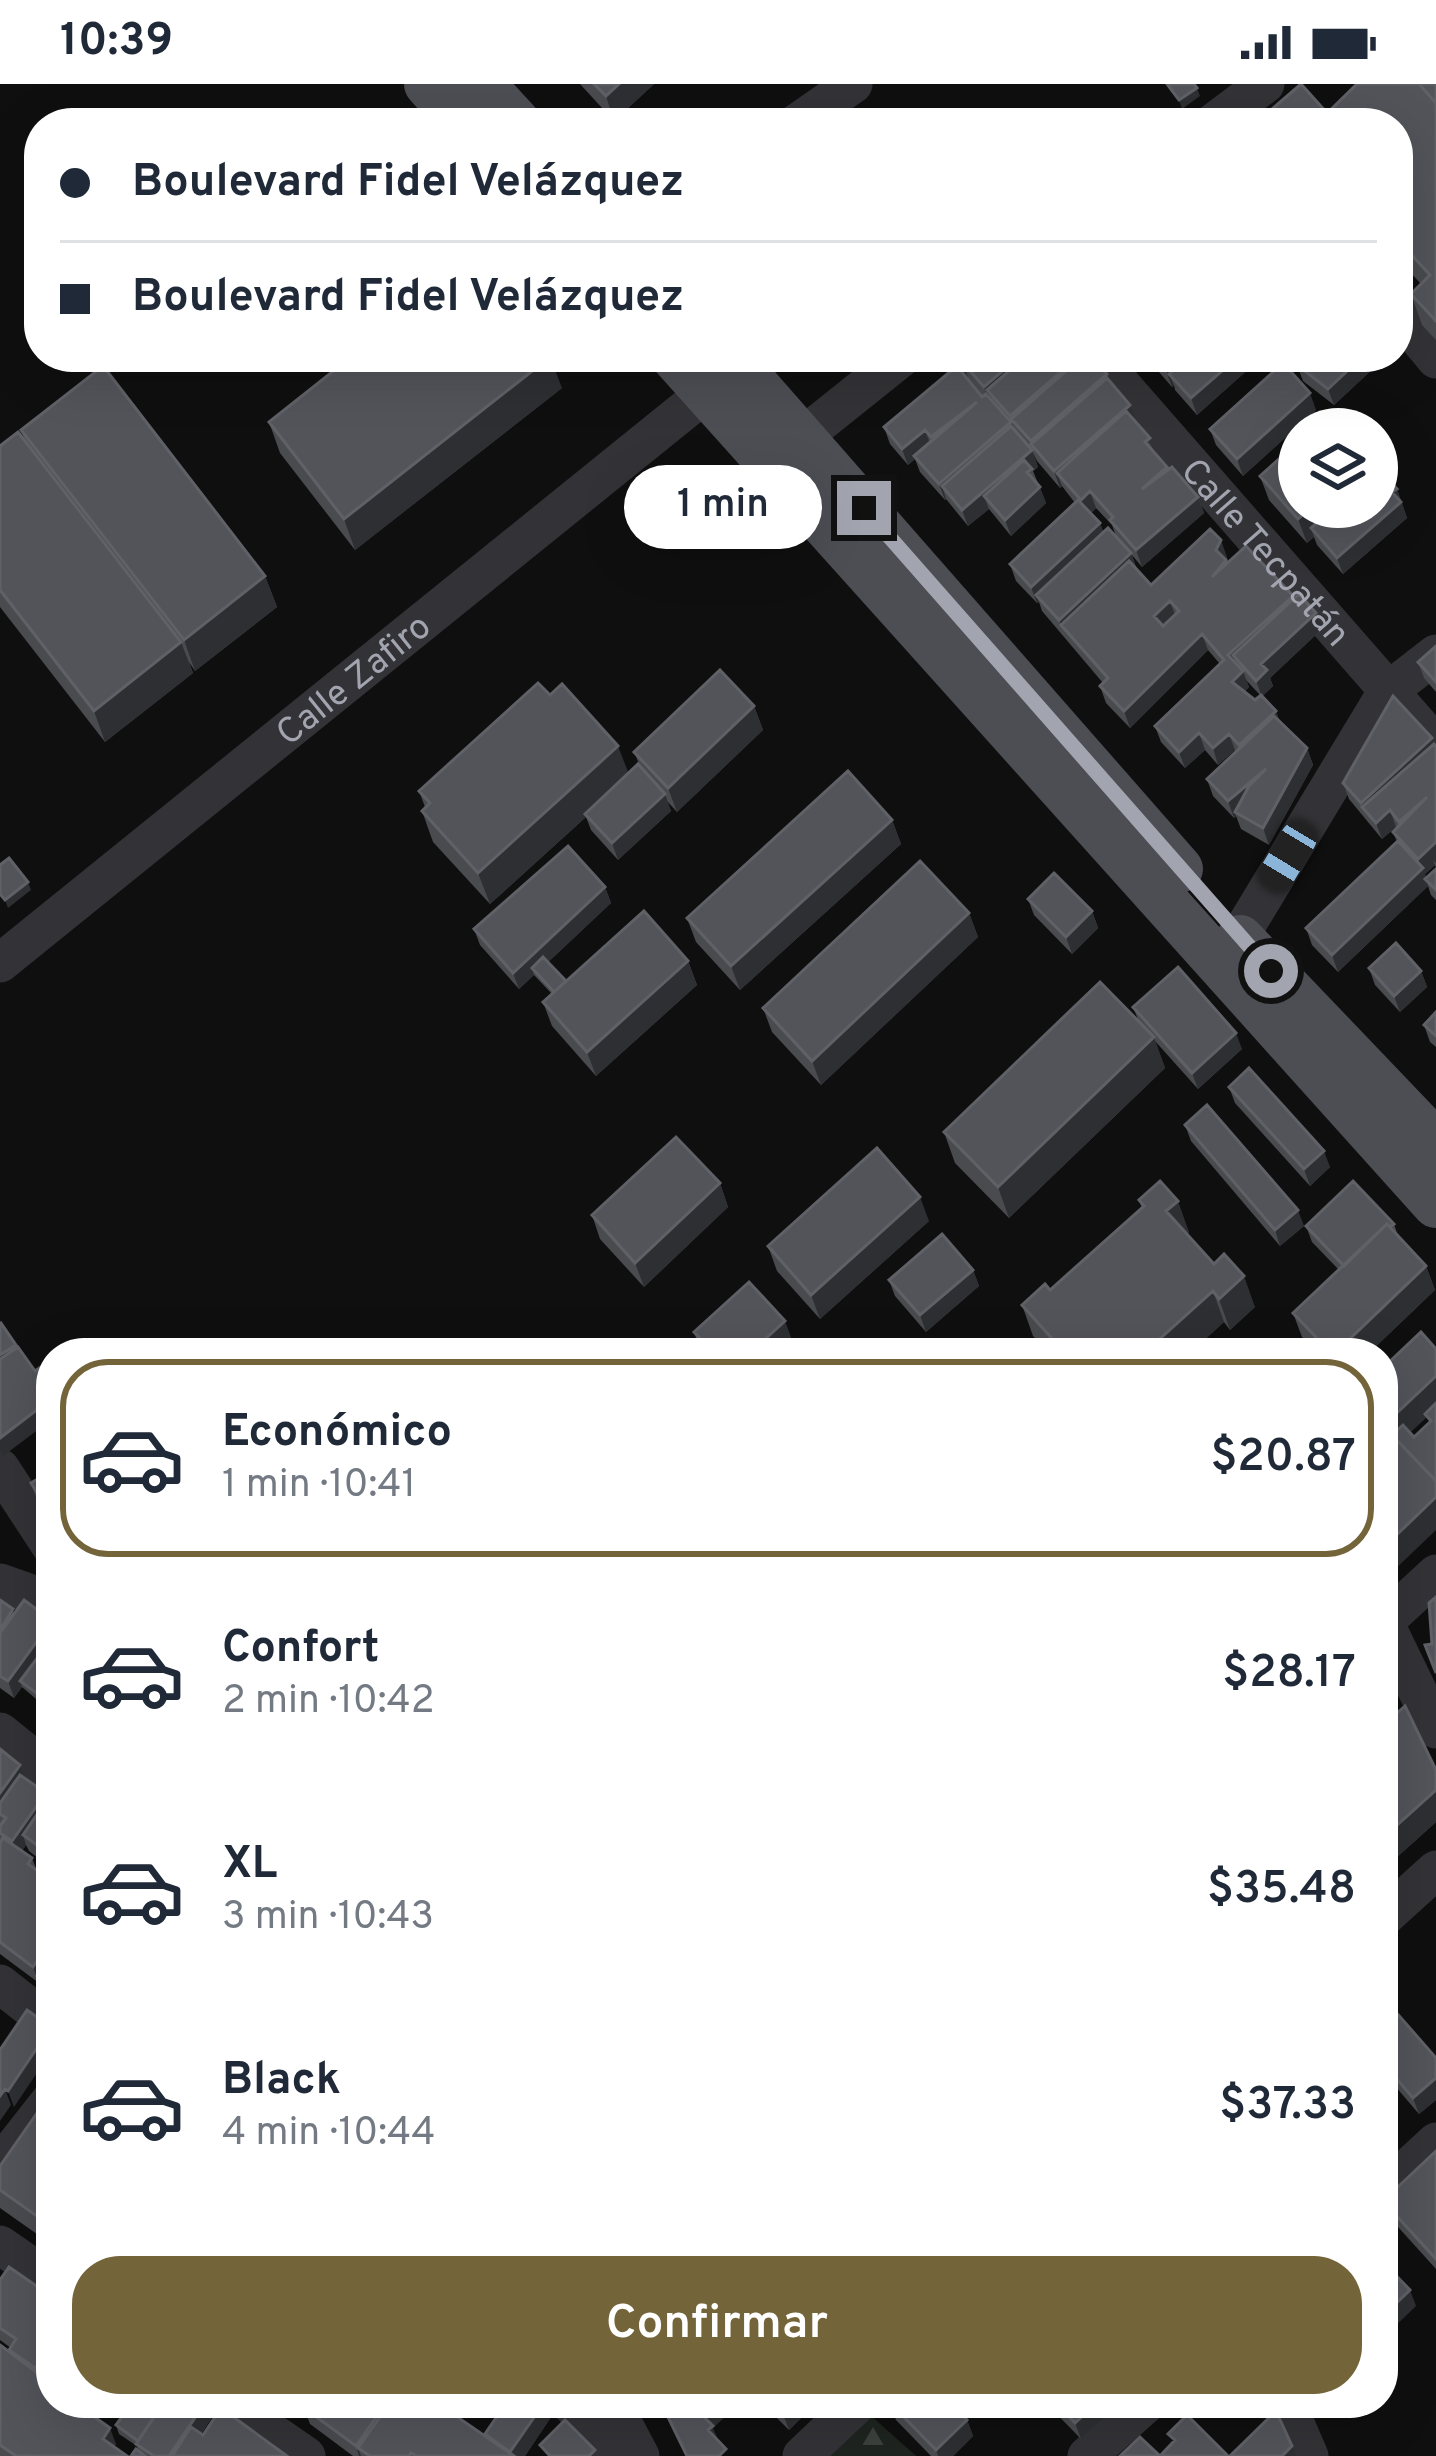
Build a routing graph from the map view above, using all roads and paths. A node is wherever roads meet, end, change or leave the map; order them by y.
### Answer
1 (428, 84) edge
2 (481, 84) edge
3 (853, 84) edge
4 (1264, 84) edge
5 (450, 108) edge
6 (503, 108) edge
7 (819, 108) edge
8 (1239, 108) edge
9 (1413, 331) edge
10 (1436, 359) edge
11 (883, 372) edge
12 (1110, 372) edge
13 (718, 375) edge
14 (802, 436) junction
15 (1436, 654) edge
16 (1387, 692) junction
17 (1436, 745) edge
18 (1238, 937) junction
19 (0, 963) edge
20 (1436, 1144) edge
21 (1436, 1204) edge
22 (0, 1468) edge
23 (36, 1523) edge
24 (1436, 1574) edge
25 (0, 1583) edge
26 (36, 1596) edge
27 (1398, 1608) edge
28 (1398, 1652) edge
29 (1436, 1729) edge
30 (0, 1732) edge
31 (36, 1761) edge
32 (1436, 1870) edge
33 (1398, 1904) edge
34 (0, 1984) edge
35 (36, 2012) edge
36 (36, 2119) edge
37 (1436, 2142) edge
38 (0, 2165) edge
39 (1398, 2177) edge
40 (0, 2246) edge
41 (36, 2271) edge
42 (251, 2418) edge
43 (583, 2418) edge
44 (620, 2418) edge
45 (842, 2418) edge
46 (1130, 2418) edge
47 (1293, 2418) edge
48 (306, 2456) edge
49 (604, 2456) edge
50 (640, 2456) edge
51 (802, 2456) edge
52 (1087, 2456) edge
53 (1309, 2456) edge

1 - 5 main road
2 - 6 main road
3 - 7 street
4 - 8 street
9 - 10 street
11 - 14 street
12 - 16 street, Calle Tecpatán
13 - 14 main road
13 - 19 street, Calle Zafiro
13 - 21 main road
14 - 18 main road
15 - 16 street
16 - 17 street, Calle Tecpatán
16 - 18 street
18 - 20 main road
22 - 23 street
24 - 27 street
25 - 26 street
28 - 29 street
30 - 31 street
32 - 33 street
34 - 35 street
36 - 38 street
37 - 39 street
40 - 41 street
42 - 48 street
43 - 49 street
44 - 50 street
45 - 51 street
46 - 52 street
47 - 53 street

